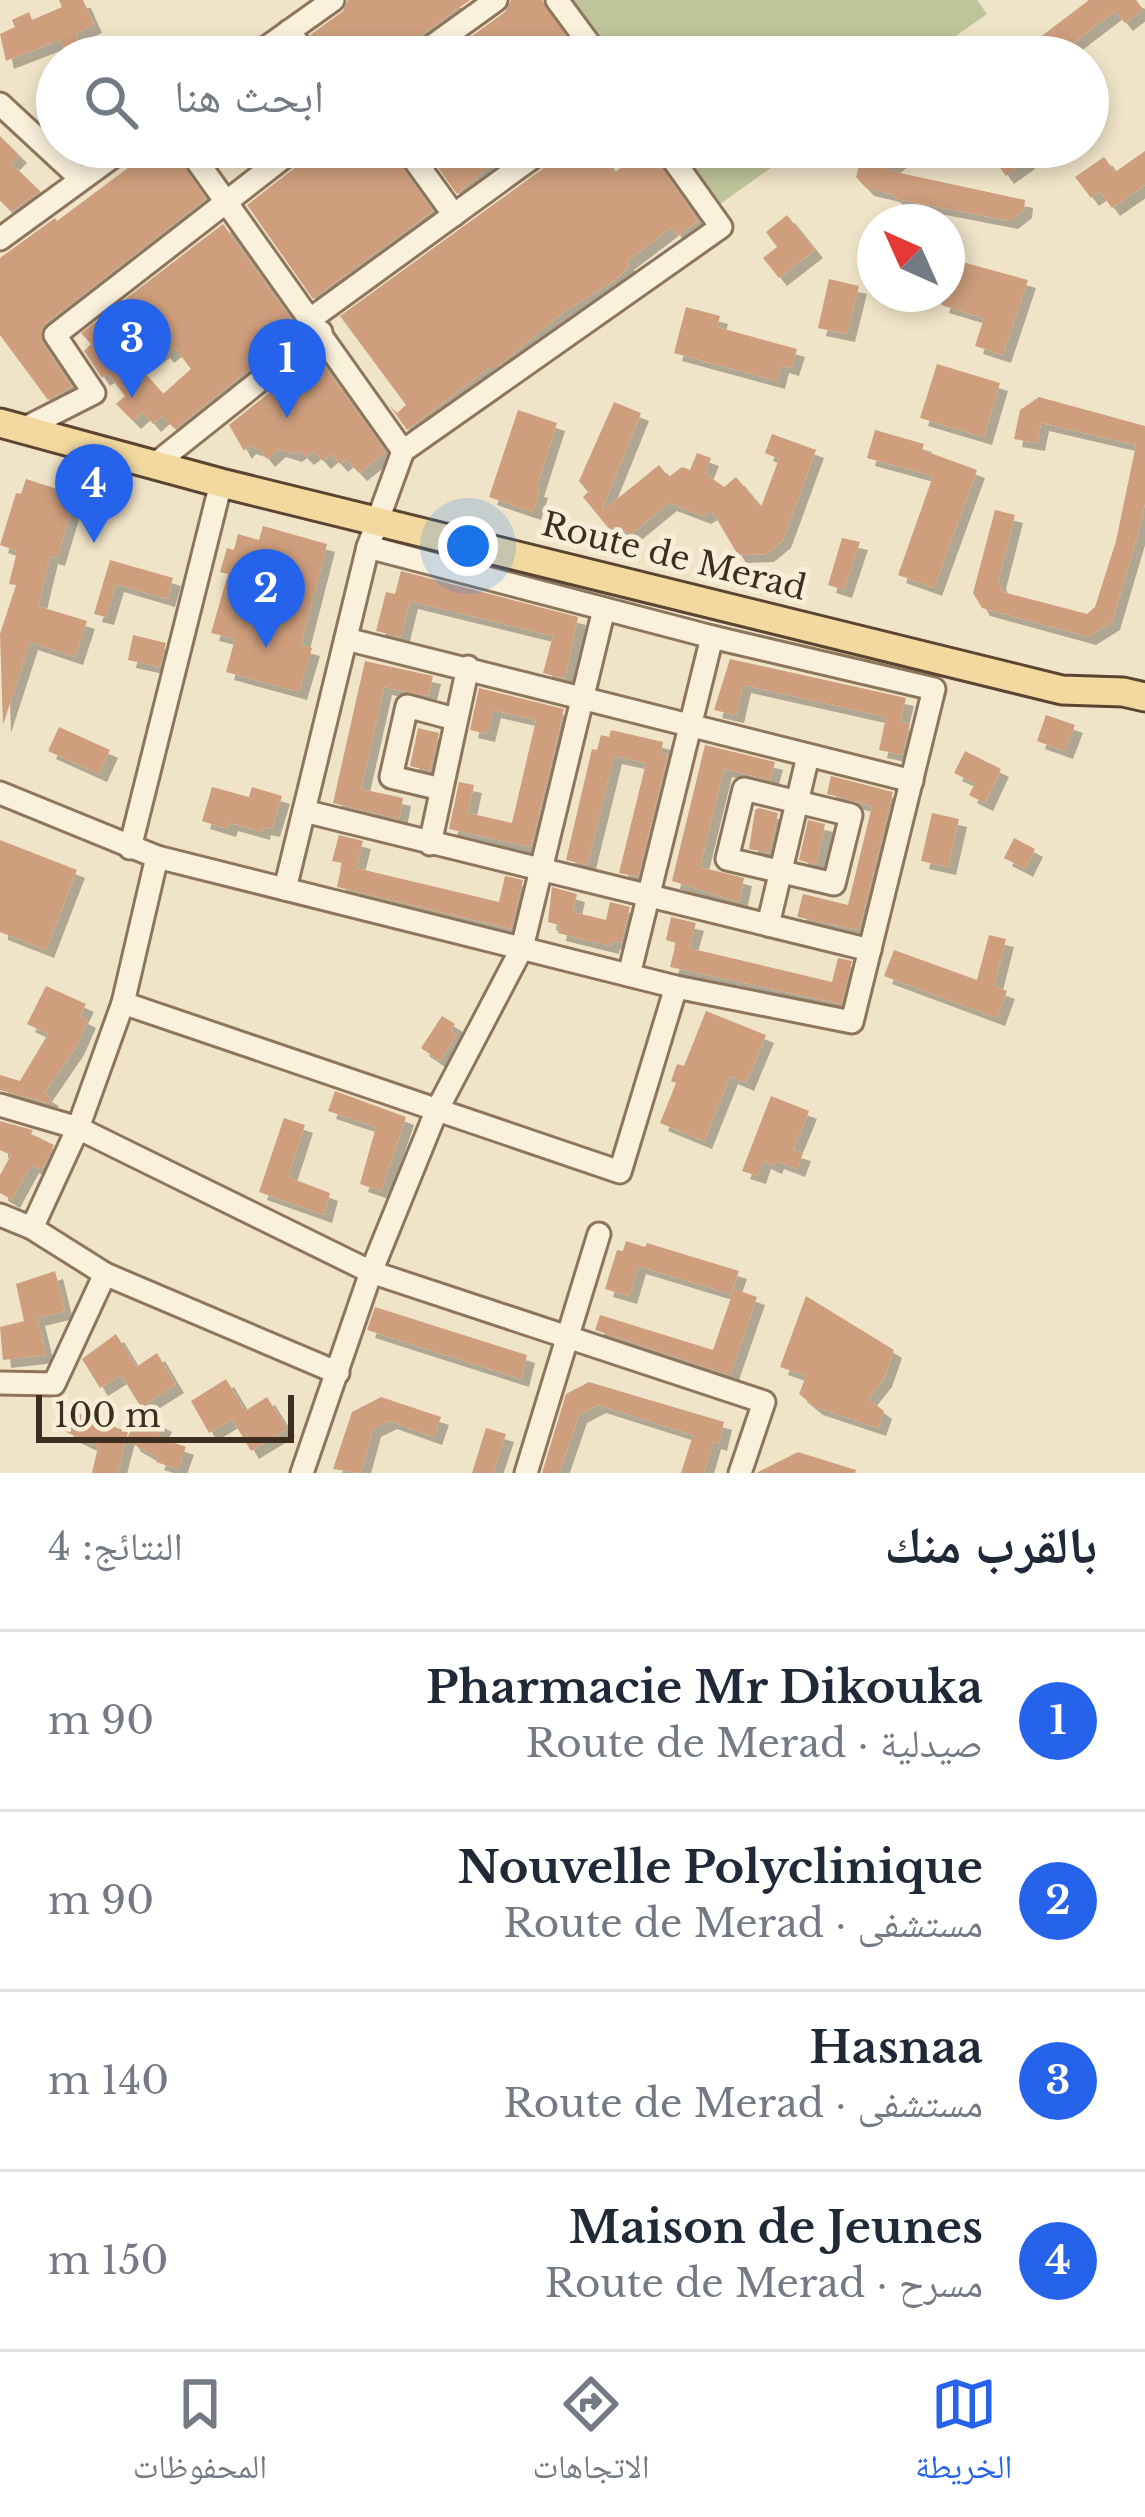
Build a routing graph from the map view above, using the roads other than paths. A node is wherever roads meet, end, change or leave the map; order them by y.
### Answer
1 (333, 0) edge
2 (496, 0) edge
3 (557, 0) edge
4 (289, 31) junction
5 (282, 36) edge
6 (293, 36) edge
7 (446, 36) edge
8 (584, 36) edge
9 (0, 104) edge
10 (36, 137) edge
11 (69, 168) edge
12 (96, 168) edge
13 (202, 168) edge
14 (270, 168) edge
15 (420, 168) edge
16 (519, 168) edge
17 (679, 168) edge
18 (81, 179) junction
19 (227, 202) junction
20 (454, 215) junction
21 (0, 238) edge
22 (317, 325) junction
23 (10, 427) edge
24 (403, 451) junction
25 (154, 465) junction
26 (221, 483) junction
27 (376, 519) junction
28 (368, 547) junction
29 (604, 609) junction
30 (712, 637) junction
31 (346, 639) junction
32 (468, 667) junction
33 (1134, 694) edge
34 (582, 700) junction
35 (455, 718) junction
36 (690, 727) junction
37 (808, 756) junction
38 (911, 781) junction
39 (441, 789) junction
40 (0, 793) edge
41 (797, 802) junction
42 (304, 811) junction
43 (430, 844) junction
44 (130, 848) junction
45 (157, 856) junction
46 (541, 872) junction
47 (780, 872) junction
48 (285, 889) junction
49 (648, 897) junction
50 (768, 926) junction
51 (522, 948) junction
52 (870, 950) junction
53 (629, 975) junction
54 (676, 987) junction
55 (123, 1003) junction
56 (0, 1105) edge
57 (436, 1112) junction
58 (78, 1128) junction
59 (0, 1215) edge
60 (32, 1228) junction
61 (599, 1234) dead end
62 (371, 1272) junction
63 (106, 1274) junction
64 (569, 1334) junction
65 (338, 1373) junction
66 (0, 1383) edge
67 (302, 1473) edge
68 (526, 1473) edge
69 (740, 1473) edge

1 - 4 street
2 - 7 street
3 - 8 street
4 - 5 street
4 - 6 street
9 - 10 street
11 - 18 street
12 - 18 street
13 - 19 street
14 - 19 street
15 - 20 street
16 - 20 street
17 - 24 street
18 - 21 street
19 - 22 street
19 - 23 street
20 - 22 street
22 - 24 street
22 - 25 street
23 - 25 main road, Route de Merad
24 - 27 street
25 - 26 main road, Route de Merad
26 - 27 main road, Route de Merad
26 - 44 street
27 - 28 street
27 - 33 main road, Route de Merad
28 - 29 street
28 - 31 street
29 - 30 street
29 - 34 street
30 - 36 street
30 - 38 street
31 - 32 street
31 - 42 street
32 - 34 street
32 - 35 street
34 - 36 street
34 - 46 street
35 - 39 street
35 - 39 street
36 - 37 street
36 - 49 street
37 - 38 street
37 - 41 street
38 - 52 street
39 - 43 street
40 - 44 street
41 - 47 street
41 - 47 street
41 - 47 street
42 - 43 street
42 - 48 street
43 - 46 street
44 - 45 street
45 - 48 street
45 - 55 street
46 - 49 street
46 - 51 street
47 - 50 street
48 - 51 street
49 - 50 street
49 - 53 street
50 - 52 street
51 - 53 street
51 - 57 street
52 - 54 street
53 - 54 street
54 - 57 street
55 - 57 street
55 - 58 street
56 - 58 street
57 - 62 street
58 - 60 street
58 - 62 street
59 - 60 street
60 - 63 street
61 - 64 street
62 - 64 street
62 - 65 street
63 - 65 street
63 - 66 street
64 - 68 street
64 - 69 street
65 - 67 street

